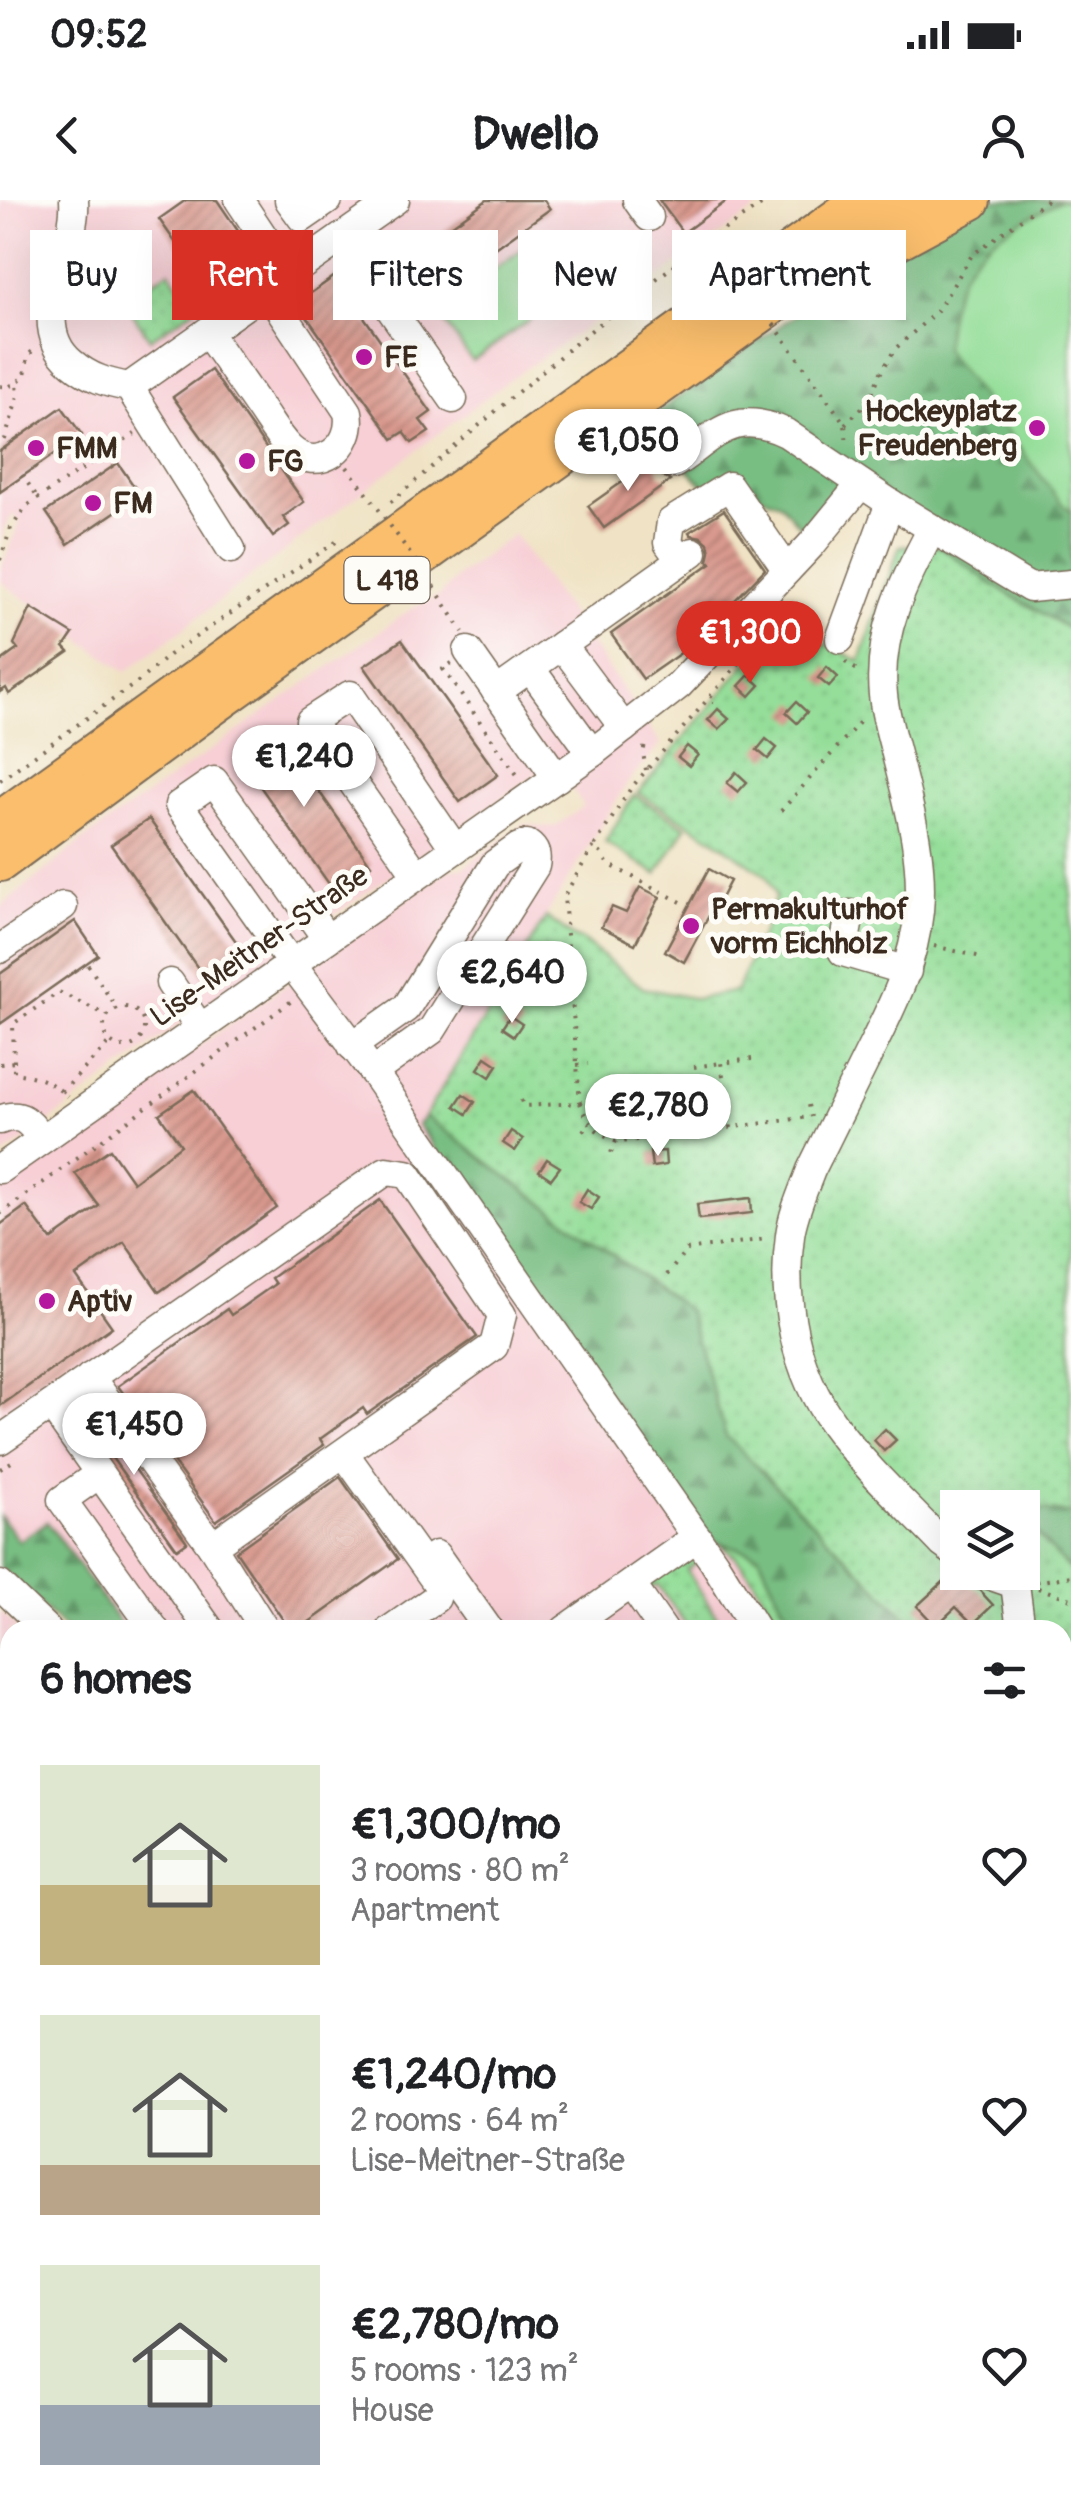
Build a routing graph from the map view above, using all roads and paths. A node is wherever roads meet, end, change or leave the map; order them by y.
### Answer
1 (74, 200) edge
2 (239, 200) edge
3 (288, 200) edge
4 (328, 200) edge
5 (769, 200) edge
6 (822, 200) edge
7 (864, 200) edge
8 (917, 200) edge
9 (970, 200) edge
10 (1047, 200) edge
11 (379, 205) edge
12 (253, 230) edge
13 (350, 230) edge
14 (722, 230) edge
15 (875, 230) edge
16 (906, 234) edge
17 (672, 267) edge
18 (224, 320) edge
19 (298, 320) edge
20 (398, 320) edge
21 (749, 320) edge
22 (771, 320) edge
23 (207, 332) junction
24 (54, 340) junction
25 (664, 343) junction
26 (17, 383) junction
27 (0, 386) edge
28 (129, 387) junction
29 (453, 399) dead end
30 (152, 423) junction
31 (845, 424) junction
32 (6, 450) dead end
33 (336, 451) junction
34 (674, 464) dead end
35 (22, 475) dead end
36 (852, 477) junction
37 (38, 498) junction
38 (890, 504) junction
39 (380, 512) dead end
40 (347, 534) dead end
41 (944, 546) junction
42 (231, 549) dead end
43 (0, 560) edge
44 (793, 582) junction
45 (1071, 584) edge
46 (434, 588) dead end
47 (840, 640) dead end
48 (562, 645) junction
49 (468, 652) dead end
50 (530, 668) junction
51 (496, 692) junction
52 (883, 694) junction
53 (624, 728) junction
54 (592, 753) junction
55 (557, 778) junction
56 (0, 780) edge
57 (781, 810) dead end
58 (0, 822) edge
59 (595, 846) junction
60 (454, 849) junction
61 (0, 861) edge
62 (417, 875) junction
63 (680, 902) dead end
64 (63, 906) dead end
65 (850, 914) dead end
66 (326, 938) junction
67 (914, 942) junction
68 (0, 949) edge
69 (980, 957) dead end
70 (291, 964) junction
71 (88, 965) dead end
72 (907, 971) junction
73 (170, 982) dead end
74 (309, 988) junction
75 (116, 1008) junction
76 (107, 1015) junction
77 (566, 1022) dead end
78 (574, 1023) junction
79 (200, 1028) junction
80 (110, 1042) junction
81 (352, 1046) junction
82 (752, 1059) dead end
83 (14, 1062) junction
84 (721, 1063) junction
85 (0, 1064) edge
86 (577, 1064) junction
87 (588, 1064) dead end
88 (694, 1067) dead end
89 (373, 1072) junction
90 (71, 1102) junction
91 (580, 1102) junction
92 (520, 1103) dead end
93 (808, 1105) dead end
94 (540, 1106) junction
95 (535, 1112) dead end
96 (0, 1120) edge
97 (590, 1123) junction
98 (731, 1128) junction
99 (0, 1129) edge
100 (582, 1131) dead end
101 (42, 1139) junction
102 (616, 1141) junction
103 (611, 1154) dead end
104 (9, 1162) edge
105 (0, 1214) edge
106 (790, 1236) junction
107 (687, 1250) junction
108 (694, 1255) dead end
109 (667, 1275) dead end
110 (90, 1377) junction
111 (51, 1405) junction
112 (0, 1440) edge
113 (350, 1448) junction
114 (100, 1474) junction
115 (696, 1537) junction
116 (940, 1541) edge
117 (212, 1546) junction
118 (1071, 1576) edge
119 (630, 1584) junction
120 (0, 1585) edge
121 (1015, 1590) edge
122 (1071, 1599) edge
123 (37, 1620) edge
124 (148, 1620) edge
125 (203, 1620) edge
126 (259, 1620) edge
127 (404, 1620) edge
128 (482, 1620) edge
129 (598, 1620) edge
130 (656, 1620) edge
131 (750, 1620) edge
132 (1019, 1620) edge

1 - 24 street
2 - 12 street
3 - 4 street
5 - 14 path
6 - 25 highway
7 - 25 highway, L 418
8 - 15 highway, L 418
9 - 16 highway
10 - 31 path
11 - 13 street
17 - 39 path
18 - 23 street
19 - 33 street
20 - 29 street
21 - 61 highway, L 418
22 - 31 path, bridge
23 - 28 street
23 - 33 street
24 - 26 path
24 - 28 street
25 - 58 highway, L 418
26 - 27 path
26 - 32 path
28 - 30 street
30 - 37 path
30 - 42 street
31 - 36 path
33 - 46 path, bridge
34 - 36 street
35 - 37 path
36 - 38 street
36 - 44 street, Lise-Meitner-Straße
37 - 43 path
38 - 41 street
38 - 47 street
40 - 56 path
41 - 45 street
41 - 52 street
44 - 48 street
44 - 53 street, Lise-Meitner-Straße
44 - 59 path
48 - 50 street
48 - 53 street
49 - 51 street
50 - 51 street
50 - 54 street
51 - 55 street
52 - 57 path
52 - 67 street
53 - 54 street, Lise-Meitner-Straße
54 - 55 street, Lise-Meitner-Straße
55 - 60 street, Lise-Meitner-Straße
59 - 63 path
59 - 78 path
60 - 62 street, Lise-Meitner-Straße
60 - 62 street
62 - 66 street, Lise-Meitner-Straße
64 - 68 street
65 - 72 street
66 - 70 street, Lise-Meitner-Straße
66 - 70 street
67 - 69 path
67 - 72 street
70 - 74 street
70 - 79 street, Lise-Meitner-Straße
71 - 75 path
72 - 106 street
73 - 79 street
74 - 81 street
74 - 105 path
75 - 76 path
75 - 80 path
76 - 80 path
76 - 83 path
77 - 78 path
78 - 86 path
79 - 90 street, Lise-Meitner-Straße
80 - 90 path
81 - 89 street
81 - 89 street
82 - 84 path
83 - 85 path
83 - 90 path
84 - 88 path
84 - 98 path
86 - 87 path
86 - 91 path
89 - 115 street
90 - 101 street, Lise-Meitner-Straße
91 - 94 path
91 - 97 path
92 - 94 path
93 - 98 path
94 - 95 path
96 - 101 street
97 - 100 path
97 - 102 path
98 - 102 path
99 - 104 street
101 - 104 street, Lise-Meitner-Straße
102 - 103 path
106 - 107 path
106 - 116 street
107 - 108 path
107 - 109 path
110 - 111 street
110 - 113 street
110 - 117 street
111 - 112 street
111 - 114 street
113 - 117 street
113 - 127 street
113 - 128 street
114 - 124 street
114 - 125 street
115 - 119 street
115 - 131 street
117 - 126 street
118 - 122 path
119 - 129 street
119 - 130 street
120 - 123 street
121 - 132 street

